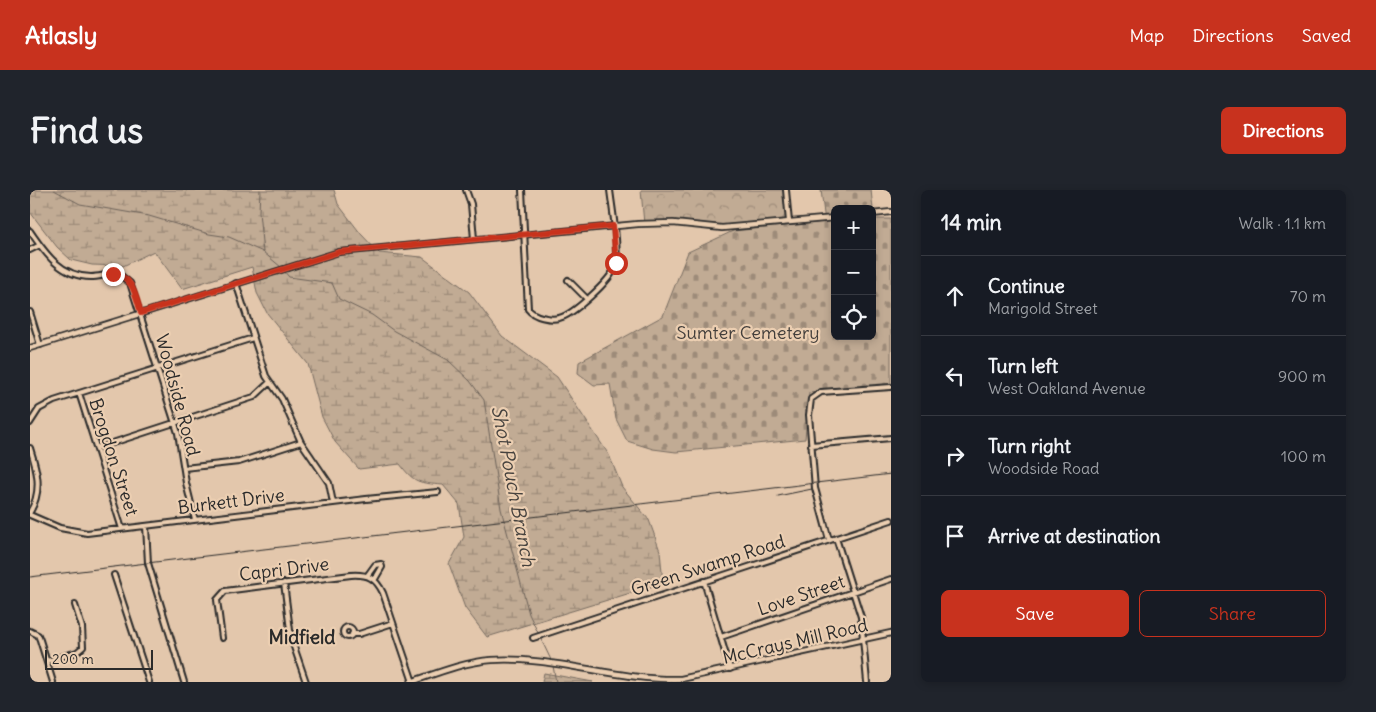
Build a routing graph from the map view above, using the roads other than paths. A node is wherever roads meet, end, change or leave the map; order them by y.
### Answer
1 (466, 190) edge
2 (522, 190) edge
3 (610, 190) edge
4 (786, 190) edge
5 (891, 212) edge
6 (876, 214) edge
7 (831, 218) edge
8 (789, 222) junction
9 (613, 226) junction
10 (30, 231) edge
11 (524, 234) junction
12 (474, 238) junction
13 (40, 245) junction
14 (30, 250) edge
15 (568, 280) dead end
16 (236, 283) junction
17 (586, 298) junction
18 (30, 312) edge
19 (141, 313) junction
20 (253, 338) junction
21 (40, 345) junction
22 (30, 348) edge
23 (157, 368) junction
24 (270, 382) junction
25 (891, 387) edge
26 (79, 393) junction
27 (174, 422) junction
28 (30, 423) edge
29 (891, 438) edge
30 (300, 442) junction
31 (811, 445) junction
32 (30, 448) edge
33 (97, 448) junction
34 (184, 468) junction
35 (438, 492) dead end
36 (334, 503) junction
37 (30, 514) edge
38 (195, 520) junction
39 (891, 520) edge
40 (146, 526) junction
41 (122, 529) junction
42 (836, 538) junction
43 (829, 540) junction
44 (114, 575) dead end
45 (368, 576) junction
46 (375, 579) junction
47 (891, 579) edge
48 (704, 581) junction
49 (284, 583) junction
50 (853, 591) junction
51 (76, 604) dead end
52 (393, 623) junction
53 (32, 632) edge
54 (891, 633) edge
55 (352, 634) dead end
56 (538, 636) dead end
57 (721, 637) junction
58 (222, 638) dead end
59 (864, 639) junction
60 (46, 661) junction
61 (730, 670) junction
62 (53, 682) edge
63 (149, 682) edge
64 (184, 682) edge
65 (306, 682) edge
66 (412, 682) edge
67 (868, 682) edge

1 - 12 street
2 - 11 street
3 - 9 street
4 - 8 street
5 - 6 street
7 - 8 street
8 - 9 street
9 - 11 street
9 - 17 street
10 - 13 street, Woodside Road
11 - 12 street
11 - 17 street
12 - 16 street
13 - 14 street
13 - 19 street, Woodside Road
15 - 17 street
16 - 19 street
16 - 20 street
18 - 21 street
19 - 21 street
19 - 23 street, Woodside Road
20 - 23 street
20 - 24 street
21 - 22 street
23 - 26 street
23 - 27 street, Woodside Road
24 - 27 street
24 - 30 street
25 - 31 street
26 - 28 street
26 - 33 street, Brogdon Street
27 - 33 street
27 - 34 street, Woodside Road
29 - 31 street
30 - 34 street
30 - 36 street
31 - 43 street
32 - 37 street
33 - 41 street, Brogdon Street
34 - 38 street, Woodside Road
35 - 36 street, Burkett Drive
36 - 38 street, Burkett Drive
37 - 41 street, Burkett Drive
38 - 40 street, Burkett Drive
39 - 42 street, Green Swamp Road
40 - 41 street, Burkett Drive
40 - 64 street
42 - 43 street, Green Swamp Road
42 - 50 street
43 - 48 street, Green Swamp Road
44 - 63 street
45 - 46 street, Capri Drive
45 - 46 street, Capri Drive
45 - 49 street, Capri Drive
46 - 52 street, Capri Drive
47 - 50 street, Love Street
48 - 56 street, Green Swamp Road
48 - 57 street
49 - 58 street, Capri Drive
49 - 65 street
50 - 57 street, Love Street
50 - 59 street
51 - 60 street
52 - 55 street
52 - 66 street, Capri Drive
53 - 60 street
54 - 59 street, McCrays Mill Road
57 - 61 street
59 - 61 street, McCrays Mill Road
59 - 67 street
60 - 62 street
61 - 66 street, McCrays Mill Road

